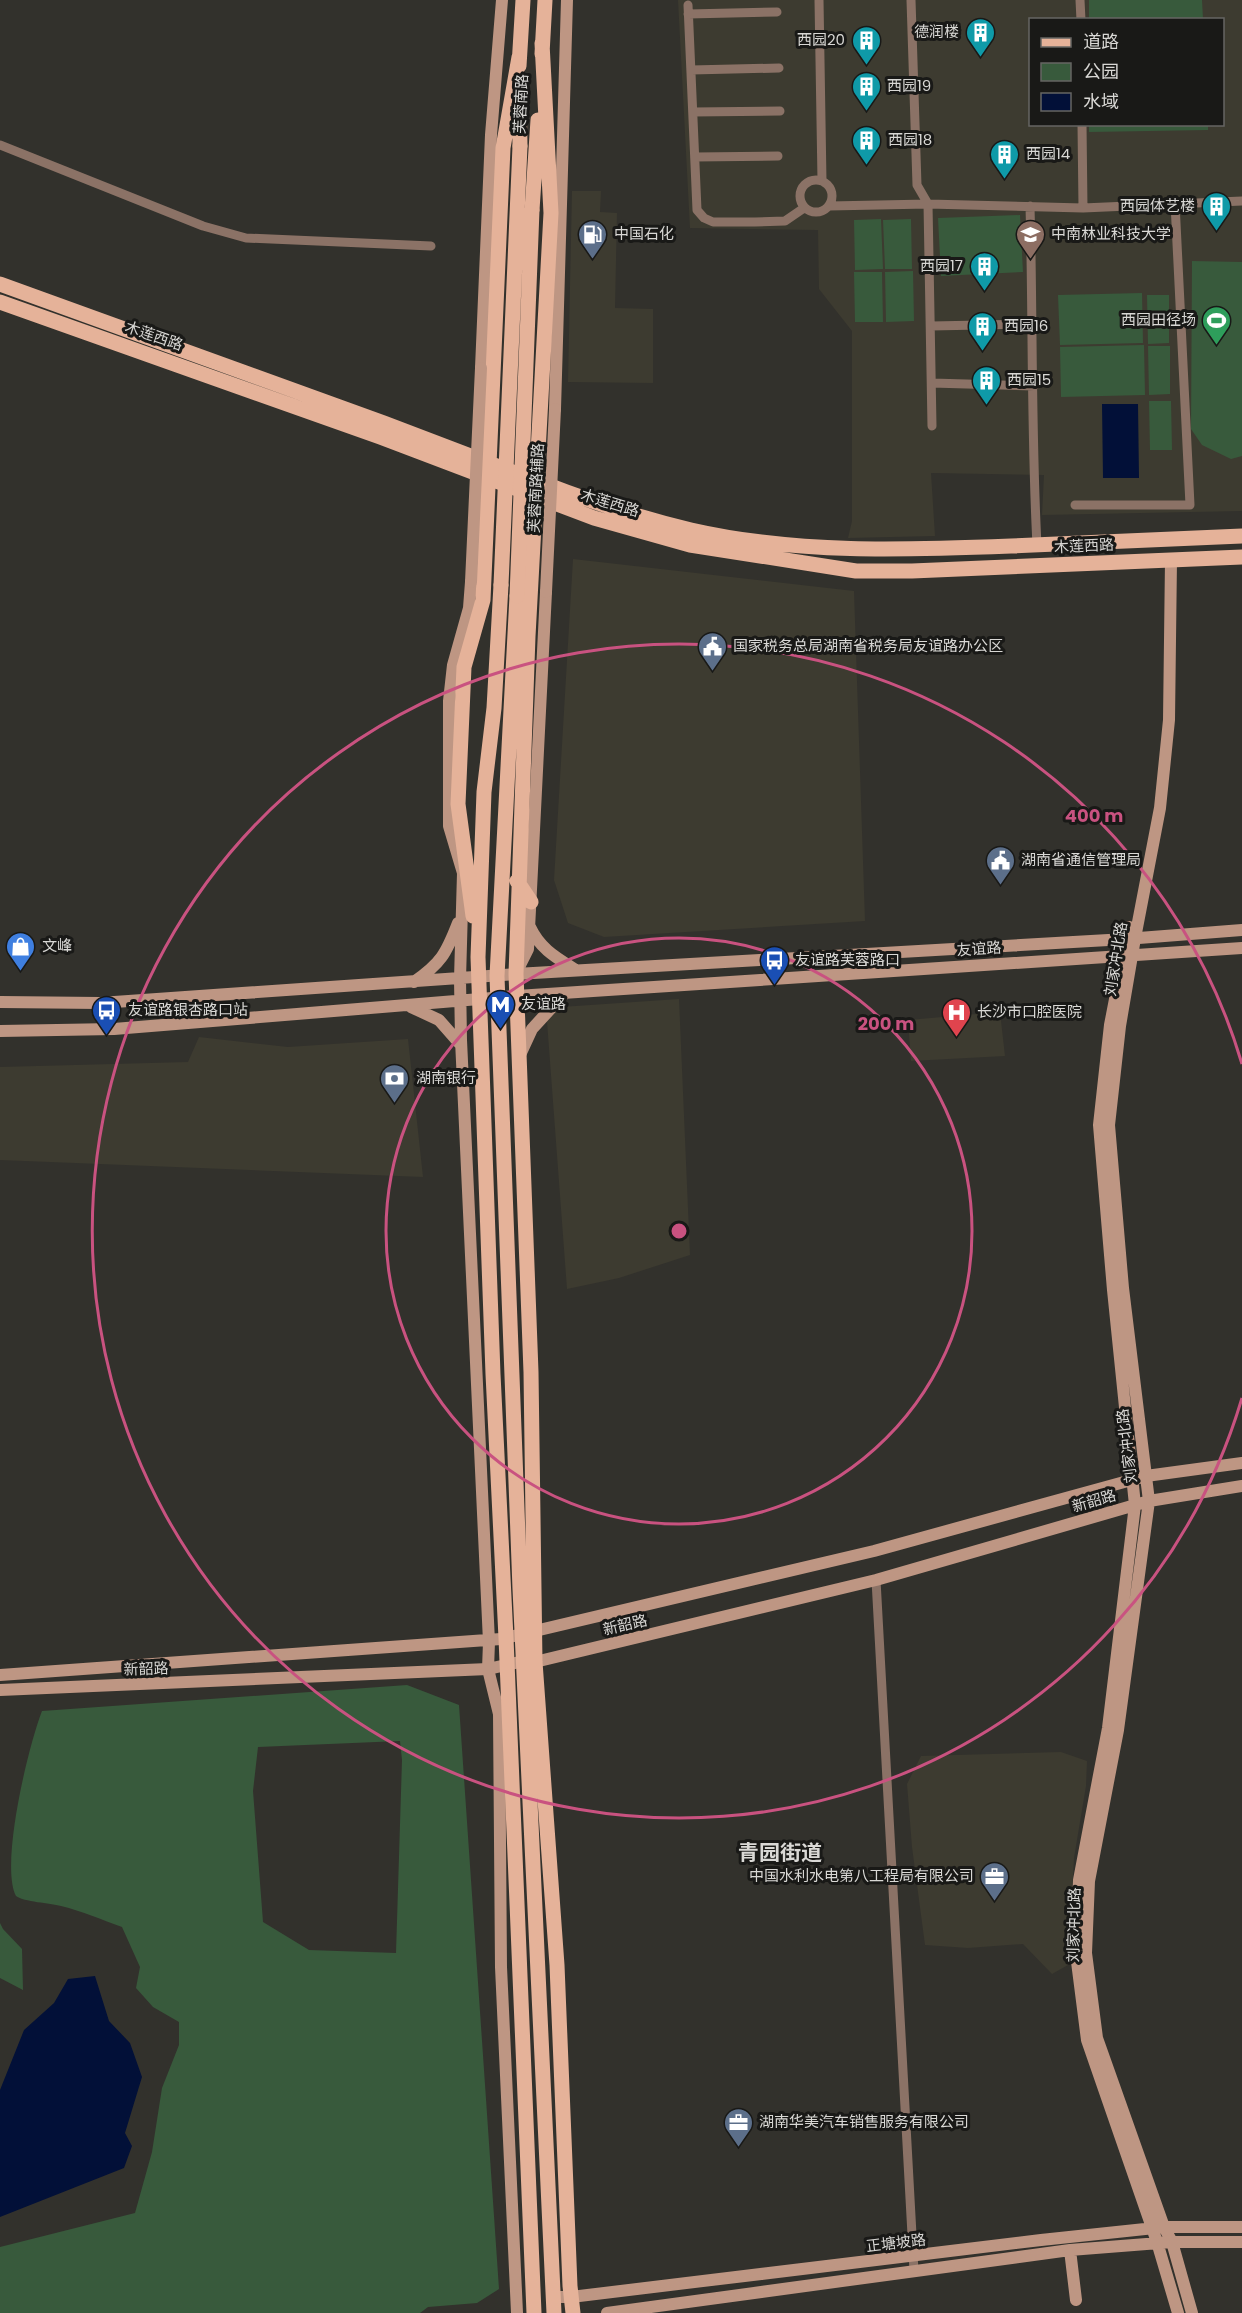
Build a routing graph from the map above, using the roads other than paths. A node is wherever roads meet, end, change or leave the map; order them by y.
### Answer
1 (502, 0) edge
2 (523, 0) edge
3 (545, 0) edge
4 (567, 0) edge
5 (819, 0) edge
6 (911, 0) edge
7 (1080, 0) edge
8 (777, 12) dead end
9 (1081, 18) edge
10 (542, 44) junction
11 (519, 57) junction
12 (779, 68) dead end
13 (691, 70) junction
14 (780, 111) dead end
15 (693, 112) junction
16 (1082, 126) edge
17 (0, 145) edge
18 (778, 156) dead end
19 (695, 158) junction
20 (822, 181) junction
21 (1242, 201) edge
22 (1175, 203) junction
23 (928, 204) junction
24 (829, 206) junction
25 (1030, 206) junction
26 (804, 208) junction
27 (1083, 208) junction
28 (431, 246) dead end
29 (0, 284) edge
30 (0, 302) edge
31 (1032, 324) junction
32 (931, 326) junction
33 (932, 383) junction
34 (1034, 386) junction
35 (932, 426) dead end
36 (490, 471) junction
37 (535, 488) junction
38 (1075, 505) dead end
39 (1242, 536) edge
40 (1037, 545) junction
41 (1242, 557) edge
42 (1168, 560) junction
43 (460, 826) junction
44 (503, 858) junction
45 (463, 873) junction
46 (518, 883) junction
47 (531, 902) junction
48 (462, 914) junction
49 (529, 926) junction
50 (1242, 930) edge
51 (1130, 939) junction
52 (1242, 948) edge
53 (1128, 954) junction
54 (478, 957) junction
55 (576, 970) junction
56 (516, 974) junction
57 (497, 976) junction
58 (479, 977) junction
59 (460, 979) junction
60 (414, 982) junction
61 (565, 993) junction
62 (517, 996) junction
63 (480, 999) junction
64 (497, 999) junction
65 (0, 1002) edge
66 (460, 1002) junction
67 (410, 1006) junction
68 (0, 1032) edge
69 (461, 1045) junction
70 (519, 1056) junction
71 (1242, 1463) edge
72 (1146, 1476) junction
73 (1133, 1480) junction
74 (1242, 1486) edge
75 (1149, 1501) junction
76 (1135, 1505) junction
77 (876, 1580) junction
78 (530, 1632) junction
79 (506, 1638) junction
80 (489, 1642) junction
81 (529, 1662) junction
82 (507, 1665) junction
83 (488, 1669) junction
84 (0, 1675) edge
85 (0, 1690) edge
86 (1242, 2227) edge
87 (1158, 2228) junction
88 (1157, 2242) junction
89 (1172, 2242) junction
90 (1242, 2242) edge
91 (1070, 2250) junction
92 (913, 2256) junction
93 (914, 2271) junction
94 (553, 2296) junction
95 (572, 2297) junction
96 (1076, 2300) dead end
97 (517, 2313) edge
98 (534, 2313) edge
99 (554, 2313) edge
100 (573, 2313) edge
101 (607, 2313) edge
102 (1178, 2313) edge
103 (1192, 2313) edge

1 - 45 main road, bridge
2 - 11 main road, 芙蓉南路
3 - 10 main road, 芙蓉南路
4 - 47 main road, 芙蓉南路辅路, bridge
5 - 20 street
6 - 23 street
7 - 9 street
8 - 13 street
10 - 37 main road
10 - 44 main road, 芙蓉南路, bridge
11 - 36 main road
11 - 54 main road, 芙蓉南路, bridge
12 - 13 street
13 - 15 street
14 - 15 street
15 - 19 street
16 - 27 street
17 - 28 street
18 - 19 street
19 - 26 street
20 - 24 street
20 - 26 street
21 - 22 street
22 - 27 street
22 - 38 street
23 - 24 street
23 - 25 street
23 - 32 street
24 - 26 street
25 - 27 street
25 - 31 street
29 - 36 main road, 木莲西路
30 - 36 main road, 木莲西路
31 - 32 street
31 - 34 street
32 - 33 street
33 - 34 street
33 - 35 street
34 - 40 street
36 - 37 main road, 木莲西路
36 - 43 main road
37 - 40 main road, 木莲西路
37 - 42 main road, 木莲西路
37 - 46 main road
39 - 40 main road, 木莲西路
41 - 42 main road, 木莲西路
42 - 51 main road, 刘家冲北路
43 - 45 main road
43 - 54 main road
44 - 46 main road
44 - 57 main road, 芙蓉南路
45 - 48 main road
46 - 47 main road
46 - 56 main road
47 - 49 main road, 芙蓉南路辅路
48 - 59 main road
48 - 60 main road
49 - 55 main road
49 - 56 main road, 芙蓉南路辅路
50 - 51 main road, 友谊路
51 - 53 main road, 刘家冲北路
51 - 55 main road, 友谊路
52 - 53 main road, 友谊路
53 - 61 main road, 友谊路
53 - 72 main road, 刘家冲北路
53 - 73 main road, 刘家冲北路
54 - 58 main road
55 - 56 main road, 友谊路
56 - 57 main road, 友谊路
56 - 62 main road
57 - 58 main road, 友谊路
57 - 64 main road, 芙蓉南路
58 - 59 main road, 友谊路
58 - 63 main road
59 - 60 main road, 友谊路
59 - 66 main road
60 - 65 main road, 友谊路
61 - 62 main road, 友谊路
61 - 70 main road
62 - 64 main road, 友谊路
62 - 70 main road
63 - 64 main road, 友谊路
63 - 66 main road, 友谊路
63 - 79 main road
64 - 78 main road, 芙蓉南路
66 - 67 main road, 友谊路
66 - 69 main road
67 - 68 main road, 友谊路
67 - 69 main road
69 - 80 main road
70 - 78 main road
71 - 72 main road, 新韶路
72 - 73 main road, 新韶路
72 - 75 main road, 刘家冲北路
73 - 76 main road, 刘家冲北路
73 - 78 main road, 新韶路
74 - 75 main road, 新韶路
75 - 76 main road, 新韶路
75 - 87 main road, 刘家冲北路
76 - 77 main road, 新韶路
76 - 87 main road, 刘家冲北路
77 - 81 main road, 新韶路
77 - 92 street
78 - 79 main road, 新韶路
78 - 81 main road
79 - 80 main road, 新韶路
79 - 82 main road
80 - 83 main road
80 - 84 main road, 新韶路
81 - 82 main road, 新韶路
81 - 94 main road
81 - 95 main road
82 - 83 main road, 新韶路
82 - 98 main road
83 - 85 main road, 新韶路
83 - 97 main road
86 - 87 main road, 正塘坡路
87 - 88 main road, 刘家冲北路
87 - 89 main road, 刘家冲北路
87 - 92 main road, 正塘坡路
88 - 89 main road, 正塘坡路
88 - 91 main road, 正塘坡路
88 - 102 main road, 刘家冲北路
89 - 90 main road, 正塘坡路
89 - 103 main road, 刘家冲北路
91 - 93 main road, 正塘坡路
91 - 96 main road
92 - 93 street
92 - 95 main road, 正塘坡路
93 - 101 main road, 正塘坡路
94 - 95 main road, 正塘坡路
94 - 99 main road
95 - 100 main road

